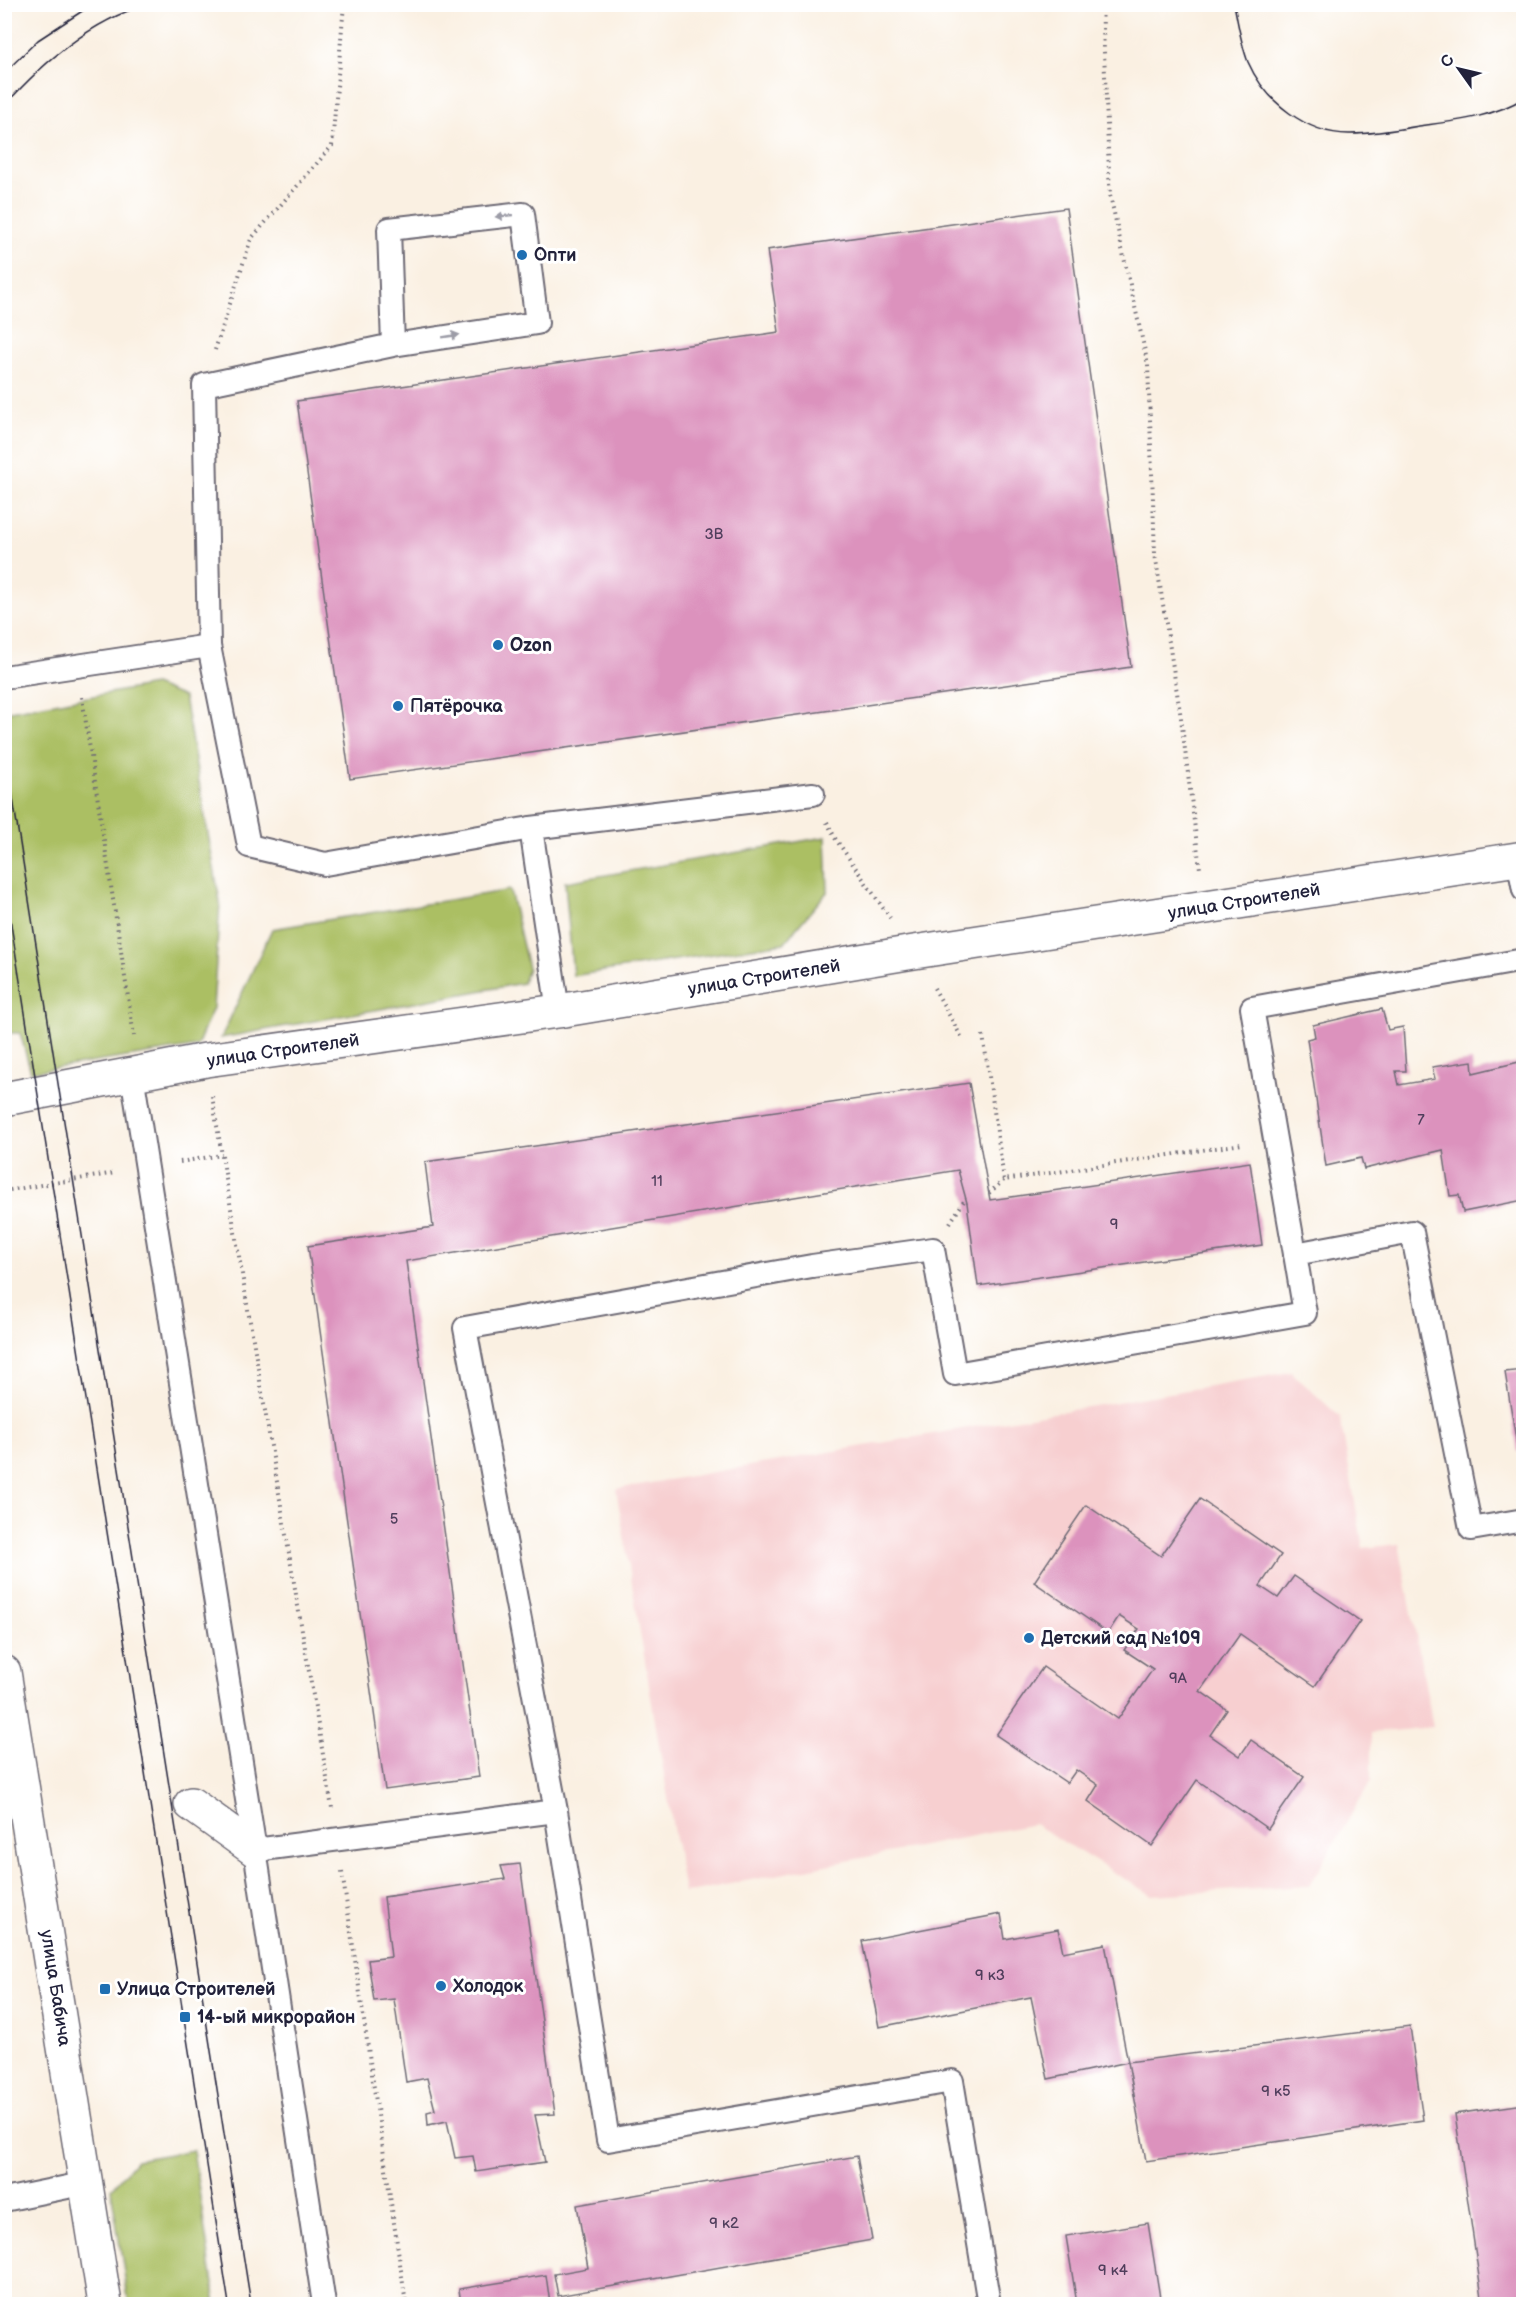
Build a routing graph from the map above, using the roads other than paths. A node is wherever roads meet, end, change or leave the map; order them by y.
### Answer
1 (393, 345) junction
2 (209, 646) junction
3 (4, 677) edge
4 (813, 794) dead end
5 (531, 828) junction
6 (1522, 869) edge
7 (1524, 960) edge
8 (558, 1011) junction
9 (136, 1073) junction
10 (4, 1099) edge
11 (1295, 1254) junction
12 (1524, 1520) edge
13 (4, 1672) edge
14 (190, 1804) dead end
15 (556, 1811) junction
16 (255, 1850) junction
17 (87, 2183) junction
18 (4, 2200) edge
19 (105, 2304) edge
20 (324, 2304) edge
21 (989, 2304) edge

1 -> 1 lane
1 - 2 lane
2 - 3 lane
2 - 5 lane
4 - 5 lane
5 - 8 lane
6 - 8 street, улица Строителей
7 - 11 lane
8 - 9 street, улица Строителей
9 - 10 street, улица Строителей
9 - 16 lane
11 - 12 lane
11 - 15 lane
13 - 17 street, улица Бабича
14 - 16 street
15 - 16 lane
15 - 21 lane
16 - 20 lane
17 - 18 lane
17 - 19 street, улица Бабича

